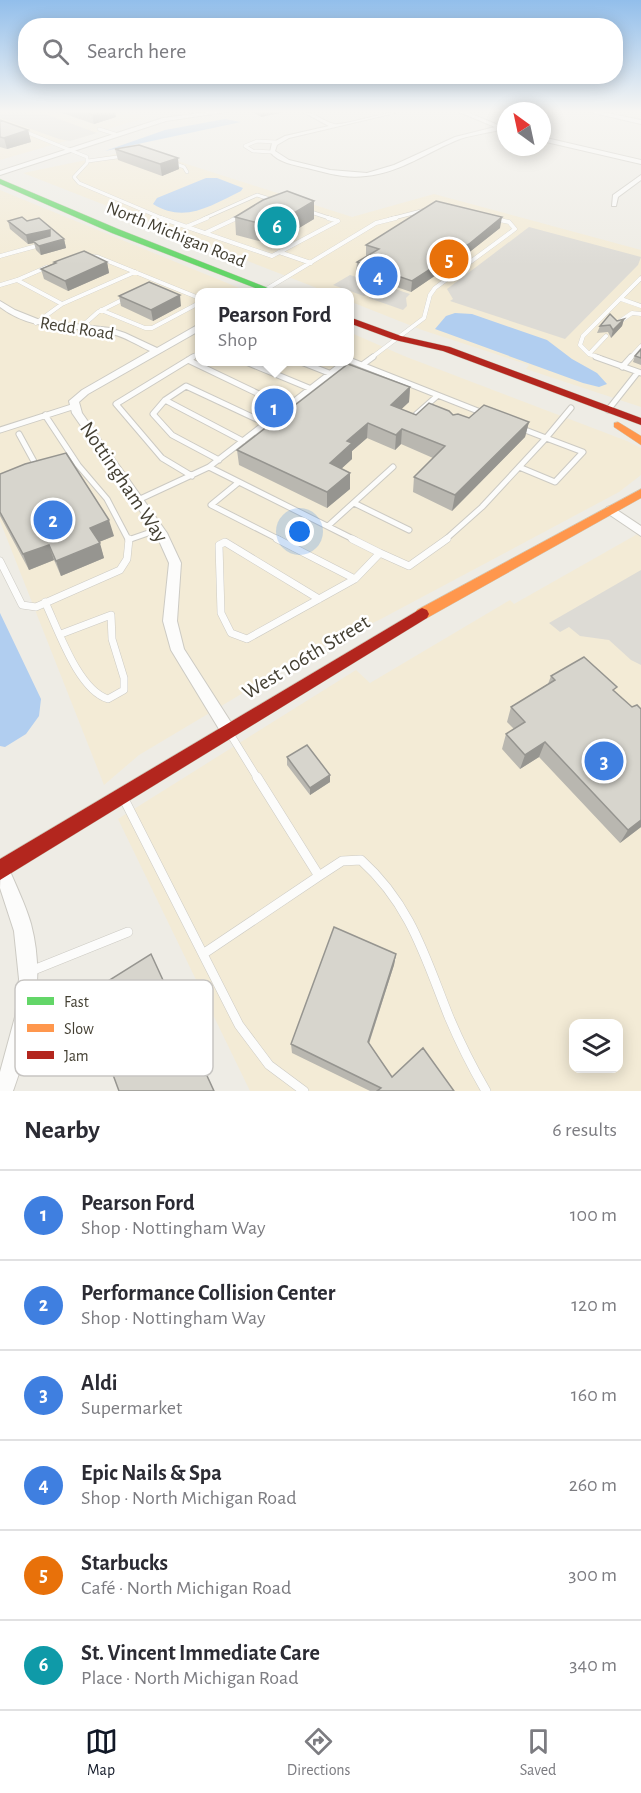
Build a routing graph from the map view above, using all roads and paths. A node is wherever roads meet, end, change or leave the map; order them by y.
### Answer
1 (29, 163) edge
2 (86, 163) edge
3 (173, 163) edge
4 (295, 163) edge
5 (405, 163) edge
6 (187, 172) dead end
7 (0, 173) edge
8 (641, 177) edge
9 (0, 181) edge
10 (273, 200) junction
11 (265, 204) edge
12 (284, 204) edge
13 (614, 205) dead end
14 (434, 208) edge
15 (305, 210) edge
16 (247, 213) edge
17 (485, 216) edge
18 (245, 220) edge
19 (225, 223) junction
20 (188, 226) junction
21 (205, 232) junction
22 (50, 242) edge
23 (279, 252) junction
24 (0, 256) edge
25 (84, 256) edge
26 (57, 263) edge
27 (311, 263) junction
28 (135, 272) junction
29 (641, 278) edge
30 (17, 280) junction
31 (159, 281) junction
32 (0, 285) edge
33 (149, 286) edge
34 (256, 288) edge
35 (272, 288) edge
36 (130, 296) edge
37 (195, 296) edge
38 (621, 299) junction
39 (0, 303) edge
40 (62, 304) junction
41 (195, 305) edge
42 (641, 306) edge
43 (101, 310) junction
44 (641, 314) edge
45 (130, 315) dead end
46 (115, 316) junction
47 (144, 321) dead end
48 (354, 322) edge
49 (36, 323) junction
50 (616, 324) edge
51 (80, 328) junction
52 (146, 328) junction
53 (195, 329) edge
54 (606, 336) dead end
55 (398, 338) junction
56 (641, 346) edge
57 (157, 351) junction
58 (589, 354) junction
59 (195, 356) edge
60 (188, 360) junction
61 (354, 362) edge
62 (195, 363) edge
63 (362, 365) junction
64 (201, 366) edge
65 (256, 366) edge
66 (311, 366) edge
67 (339, 366) edge
68 (622, 367) junction
69 (639, 372) edge
70 (329, 373) junction
71 (309, 388) junction
72 (437, 396) junction
73 (165, 400) junction
74 (75, 405) junction
75 (286, 407) junction
76 (469, 408) junction
77 (571, 408) junction
78 (608, 410) junction
79 (463, 414) edge
80 (45, 415) junction
81 (491, 416) edge
82 (410, 420) edge
83 (641, 422) edge
84 (265, 423) junction
85 (513, 425) edge
86 (618, 425) junction
87 (0, 430) edge
88 (19, 434) dead end
89 (641, 434) edge
90 (546, 438) junction
91 (243, 441) junction
92 (641, 441) edge
93 (219, 460) junction
94 (209, 467) junction
95 (393, 467) dead end
96 (519, 467) junction
97 (29, 474) edge
98 (192, 476) junction
99 (239, 482) junction
100 (641, 493) edge
101 (138, 500) junction
102 (354, 502) junction
103 (611, 510) junction
104 (328, 526) junction
105 (409, 530) dead end
106 (641, 532) edge
107 (161, 533) junction
108 (128, 539) junction
109 (380, 553) junction
110 (0, 561) edge
111 (355, 579) junction
112 (319, 599) junction
113 (45, 602) junction
114 (61, 634) junction
115 (227, 729) junction
116 (122, 794) junction
117 (0, 870) edge
118 (319, 876) junction
119 (128, 932) dead end
120 (203, 954) junction
121 (27, 972) junction
122 (27, 980) edge
123 (15, 1053) edge
124 (3, 1091) edge
125 (304, 1091) edge
126 (486, 1091) edge

1 - 7 street
2 - 20 lane
3 - 6 lane
4 - 5 street
8 - 13 street
9 - 34 main road, North Michigan Road
10 - 11 lane
10 - 12 lane
10 - 20 lane
14 - 27 lane
15 - 23 lane
16 - 19 lane
17 - 55 lane
18 - 19 lane
19 - 21 lane
20 - 21 lane
21 - 23 lane
22 - 24 lane
23 - 27 lane
25 - 28 lane
26 - 30 lane
27 - 35 lane
28 - 31 lane
28 - 40 lane
29 - 38 lane
30 - 32 lane
30 - 40 lane
31 - 33 lane
31 - 37 lane
36 - 43 lane
38 - 42 lane
38 - 58 lane
39 - 49 street, Redd Road
40 - 49 lane
41 - 52 lane
43 - 46 lane
43 - 51 lane
44 - 50 lane
45 - 46 lane
46 - 52 lane
47 - 52 lane
48 - 55 main road
49 - 51 street, Redd Road
51 - 57 street, Redd Road
53 - 57 street, Nottingham Way
54 - 58 lane
55 - 63 lane
55 - 77 main road
55 - 78 main road
56 - 68 lane
57 - 74 street, Nottingham Way
58 - 68 lane
59 - 60 lane
60 - 62 lane
60 - 98 lane
61 - 63 lane
63 - 72 lane
64 - 75 lane
65 - 71 lane
66 - 70 lane
67 - 70 lane
68 - 69 lane
69 - 78 lane
70 - 71 lane
71 - 75 lane
72 - 76 lane
72 - 82 lane
73 - 84 lane
73 - 91 lane
73 - 93 lane
74 - 80 lane
74 - 101 street, Nottingham Way
75 - 84 lane
76 - 79 lane
76 - 81 lane
77 - 86 main road
77 - 90 lane
78 - 83 main road
80 - 87 lane
80 - 108 lane
84 - 91 lane
85 - 90 lane
86 - 89 main road
86 - 92 main road
88 - 97 lane
90 - 96 lane
90 - 96 lane
91 - 93 lane
93 - 94 lane
94 - 98 lane
94 - 99 lane
95 - 102 lane
96 - 109 lane
98 - 101 lane
99 - 104 lane
99 - 111 lane
100 - 103 main road, West 106th Street
101 - 107 street, Nottingham Way
102 - 104 lane
102 - 105 lane
103 - 106 street
103 - 115 main road, West 106th Street
104 - 109 lane
107 - 108 lane
107 - 115 street, Nottingham Way
108 - 113 lane
109 - 111 lane
110 - 113 lane
111 - 112 lane
112 - 112 lane
113 - 114 lane
114 - 114 lane
115 - 116 main road, West 106th Street
115 - 118 lane
116 - 117 main road, West 106th Street
116 - 120 lane
117 - 121 street
118 - 120 lane
118 - 126 lane
119 - 121 lane
120 - 125 lane
121 - 122 street
123 - 124 street

